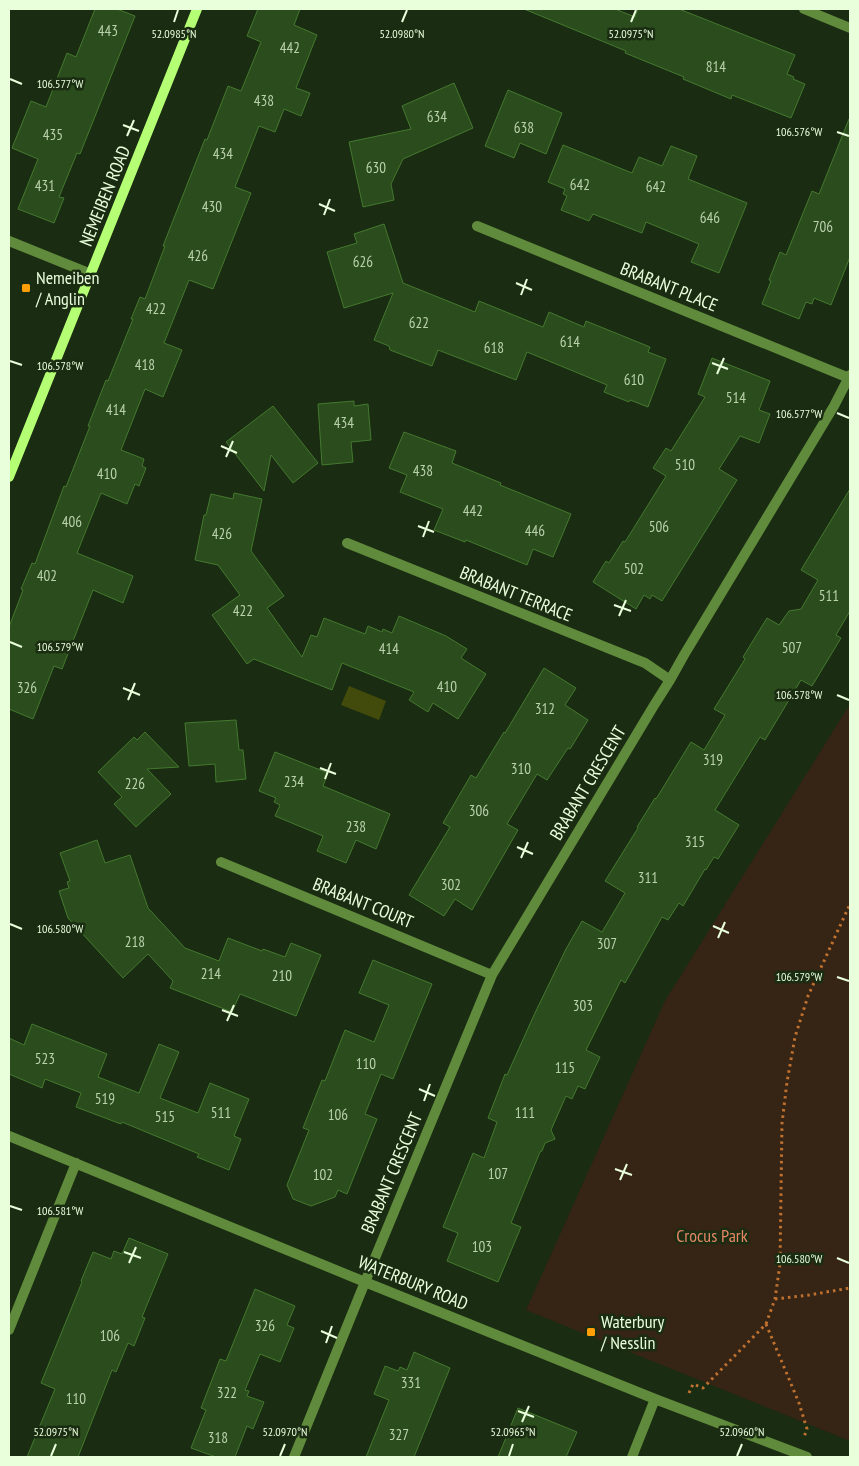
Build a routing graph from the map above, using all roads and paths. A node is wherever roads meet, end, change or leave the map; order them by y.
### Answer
1 (197, 9) edge
2 (804, 9) edge
3 (850, 28) edge
4 (477, 226) dead end
5 (9, 241) edge
6 (91, 274) junction
7 (849, 376) edge
8 (9, 477) edge
9 (347, 543) dead end
10 (670, 680) junction
11 (221, 862) dead end
12 (850, 904) edge
13 (492, 974) junction
14 (9, 1136) edge
15 (76, 1164) junction
16 (365, 1282) junction
17 (850, 1288) edge
18 (775, 1299) junction
19 (766, 1324) junction
20 (9, 1330) edge
21 (655, 1398) junction
22 (682, 1409) junction
23 (807, 1429) dead end
24 (294, 1457) edge
25 (632, 1457) edge
26 (807, 1457) edge

1 - 6 street, NEMEIBEN ROAD
2 - 3 street
4 - 7 street, BRABANT PLACE
5 - 6 street
6 - 8 street, NEMEIBEN ROAD
7 - 10 street, BRABANT CRESCENT
9 - 10 street, BRABANT TERRACE
10 - 13 street, BRABANT CRESCENT
11 - 13 street, BRABANT COURT
12 - 18 path
13 - 16 street, BRABANT CRESCENT
14 - 15 street, WATERBURY ROAD
15 - 16 street, WATERBURY ROAD
15 - 20 street
16 - 21 street, WATERBURY ROAD
16 - 24 street, BRABANT CRESCENT
17 - 18 path
18 - 19 path
19 - 22 path
19 - 23 path
21 - 22 street, WATERBURY ROAD
21 - 25 street
22 - 26 street, WATERBURY ROAD

